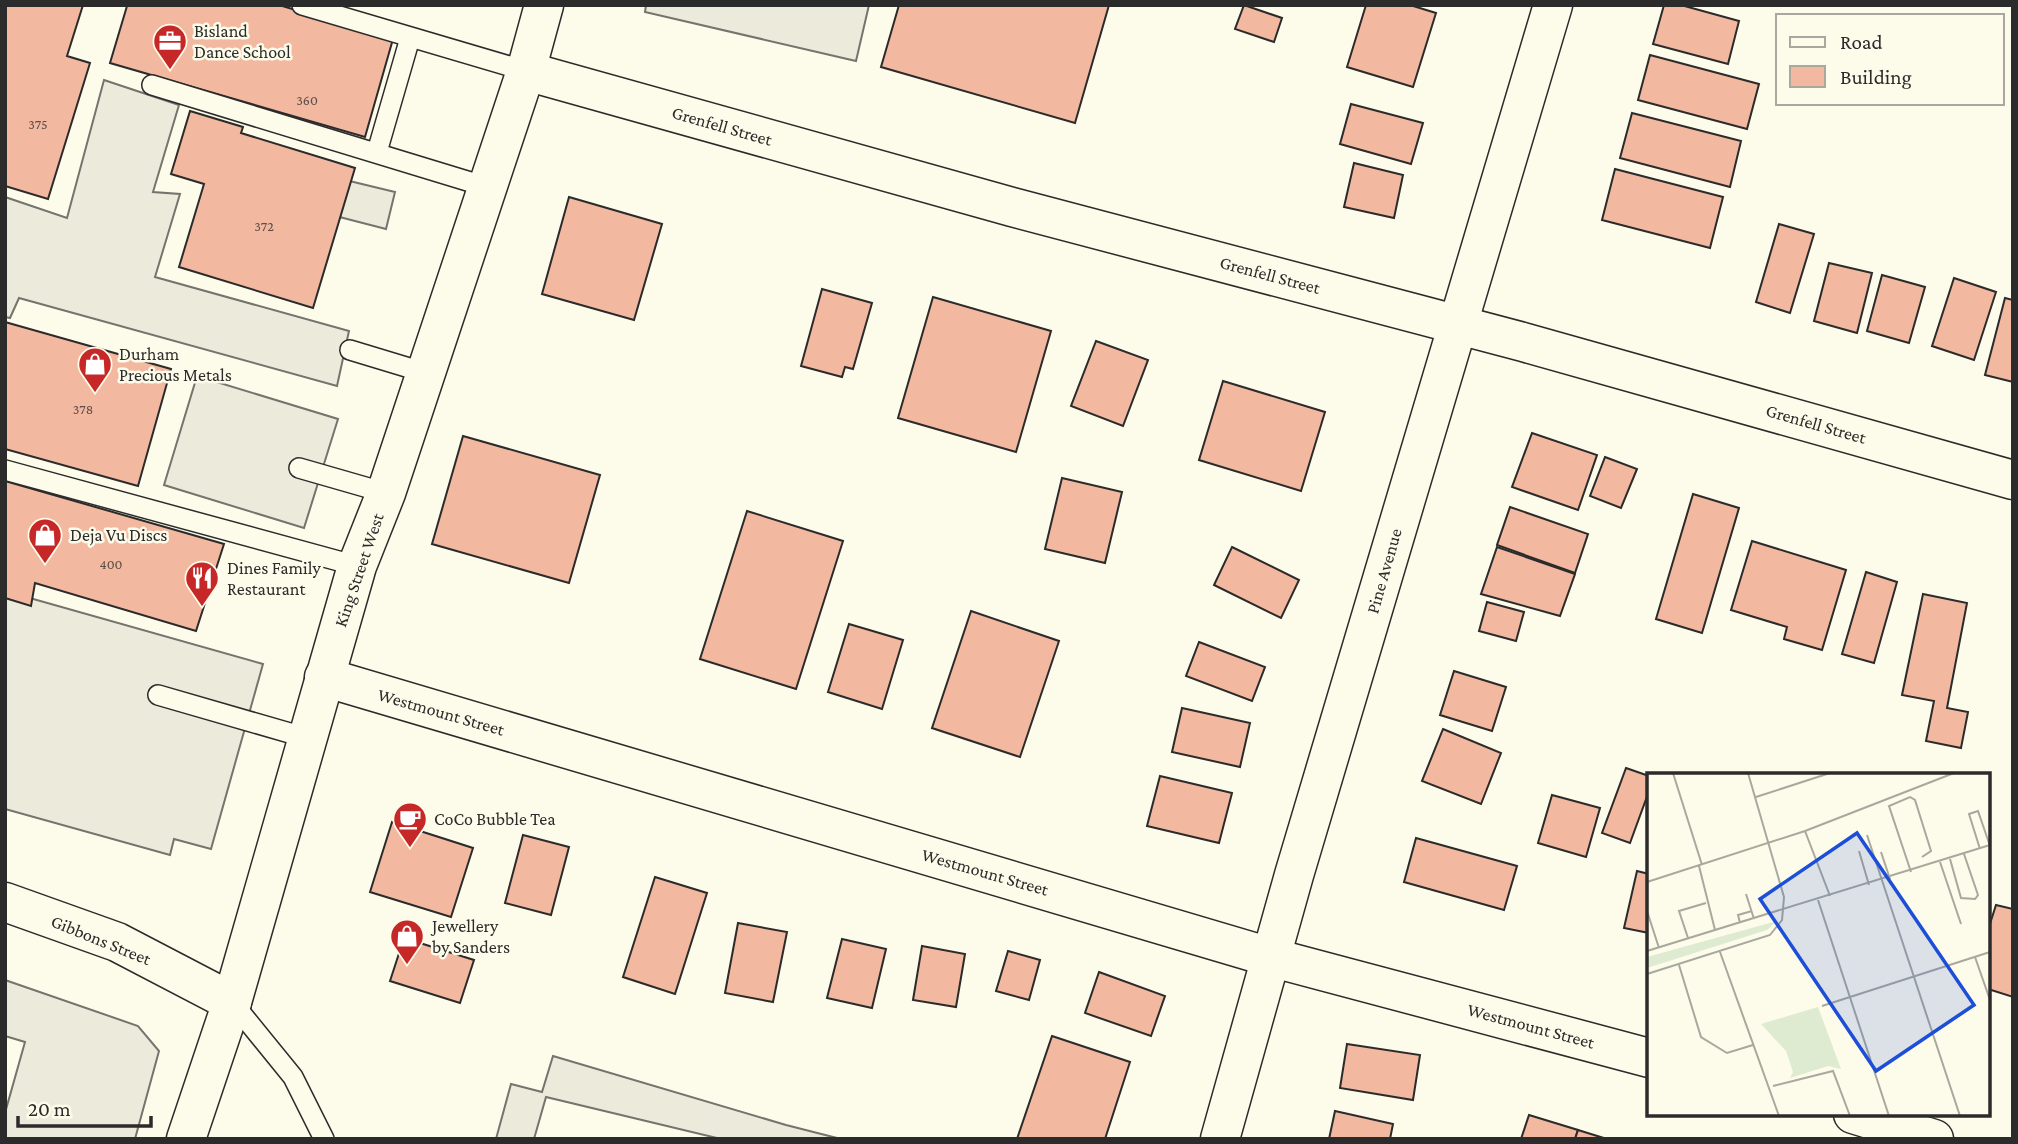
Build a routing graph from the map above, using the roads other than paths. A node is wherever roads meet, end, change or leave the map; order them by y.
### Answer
1 (302, 5) edge
2 (544, 5) edge
3 (1553, 5) edge
4 (410, 38) junction
5 (526, 71) junction
6 (152, 85) dead end
7 (377, 152) junction
8 (487, 187) junction
9 (1457, 324) junction
10 (351, 350) dead end
11 (426, 373) junction
12 (299, 468) dead end
13 (5, 470) edge
14 (2013, 480) edge
15 (386, 494) junction
16 (357, 566) junction
17 (324, 677) junction
18 (158, 695) dead end
19 (307, 738) junction
20 (5, 902) edge
21 (1270, 957) junction
22 (232, 1002) junction
23 (1647, 1057) edge
24 (1859, 1116) edge
25 (186, 1139) edge
26 (324, 1139) edge
27 (1220, 1139) edge
28 (1934, 1139) edge

1 - 4 lane
2 - 5 street, King Street West
3 - 9 street, Pine Avenue
4 - 5 lane
4 - 7 lane
5 - 8 street, King Street West
5 - 9 street, Grenfell Street
6 - 7 lane
7 - 8 lane
8 - 11 street, King Street West
9 - 14 street, Grenfell Street
9 - 21 street, Pine Avenue
10 - 11 lane
11 - 15 street, King Street West
12 - 15 lane
13 - 16 lane
15 - 16 street, King Street West
16 - 17 street, King Street West
17 - 19 street, King Street West
17 - 21 street, Westmount Street
18 - 19 lane
19 - 22 street, King Street West
20 - 22 street, Gibbons Street
21 - 23 street, Westmount Street
21 - 27 street, Pine Avenue
22 - 25 street, King Street West
22 - 26 lane
24 - 28 street

